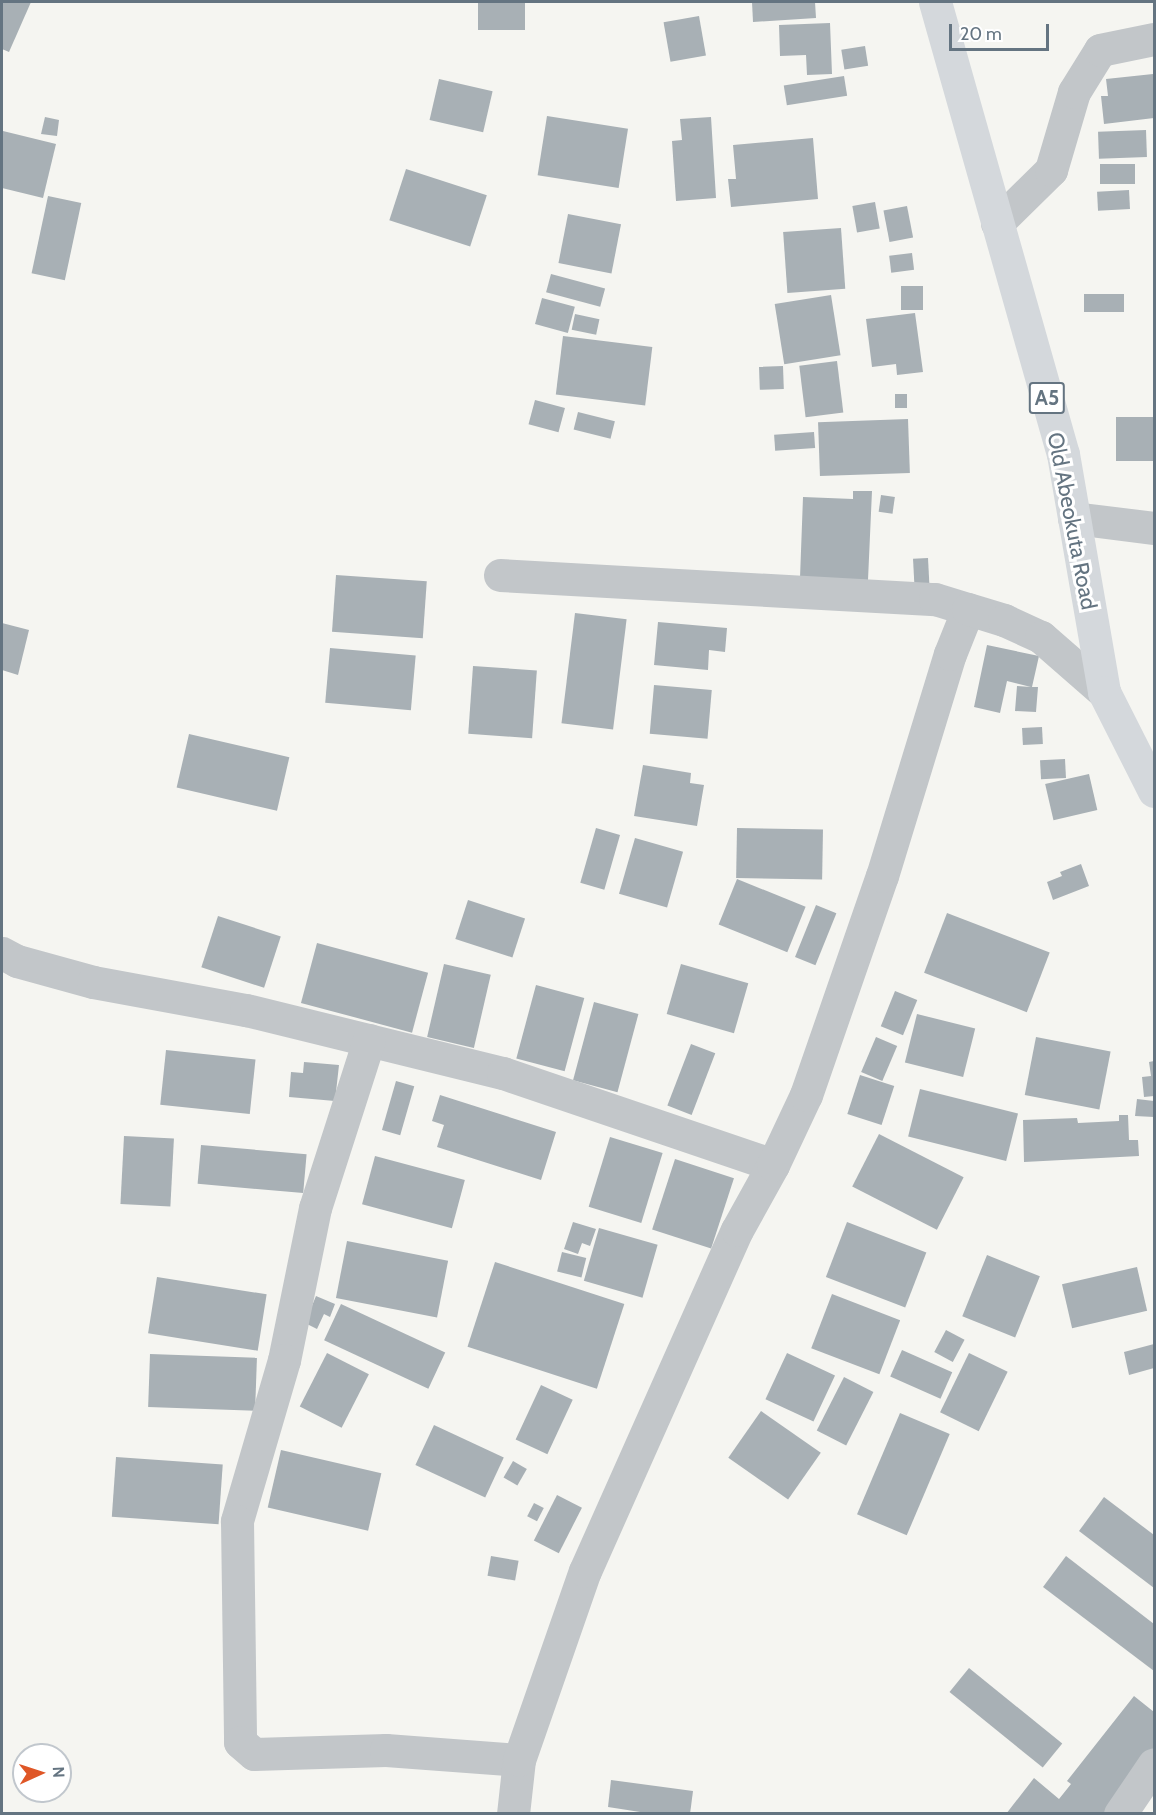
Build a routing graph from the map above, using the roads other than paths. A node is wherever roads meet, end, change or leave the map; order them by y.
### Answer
1 (935, 2) edge
2 (1155, 39) edge
3 (998, 223) junction
4 (1074, 518) junction
5 (1155, 528) edge
6 (500, 574) dead end
7 (968, 609) junction
8 (1104, 692) junction
9 (1155, 791) edge
10 (2, 953) edge
11 (369, 1040) junction
12 (773, 1165) junction
13 (519, 1760) junction
14 (1155, 1764) edge
15 (513, 1814) edge
16 (1120, 1814) edge

1 - 3 highway, Old Abeokuta Road / A5
2 - 3 street
3 - 4 highway, Old Abeokuta Road / A5
4 - 5 street
4 - 8 highway, Old Abeokuta Road / A5
6 - 7 street
7 - 8 street
7 - 12 street
8 - 9 highway, Old Abeokuta Road / A5
10 - 11 street
11 - 12 street
11 - 13 street
12 - 13 street
13 - 15 street
14 - 16 street

